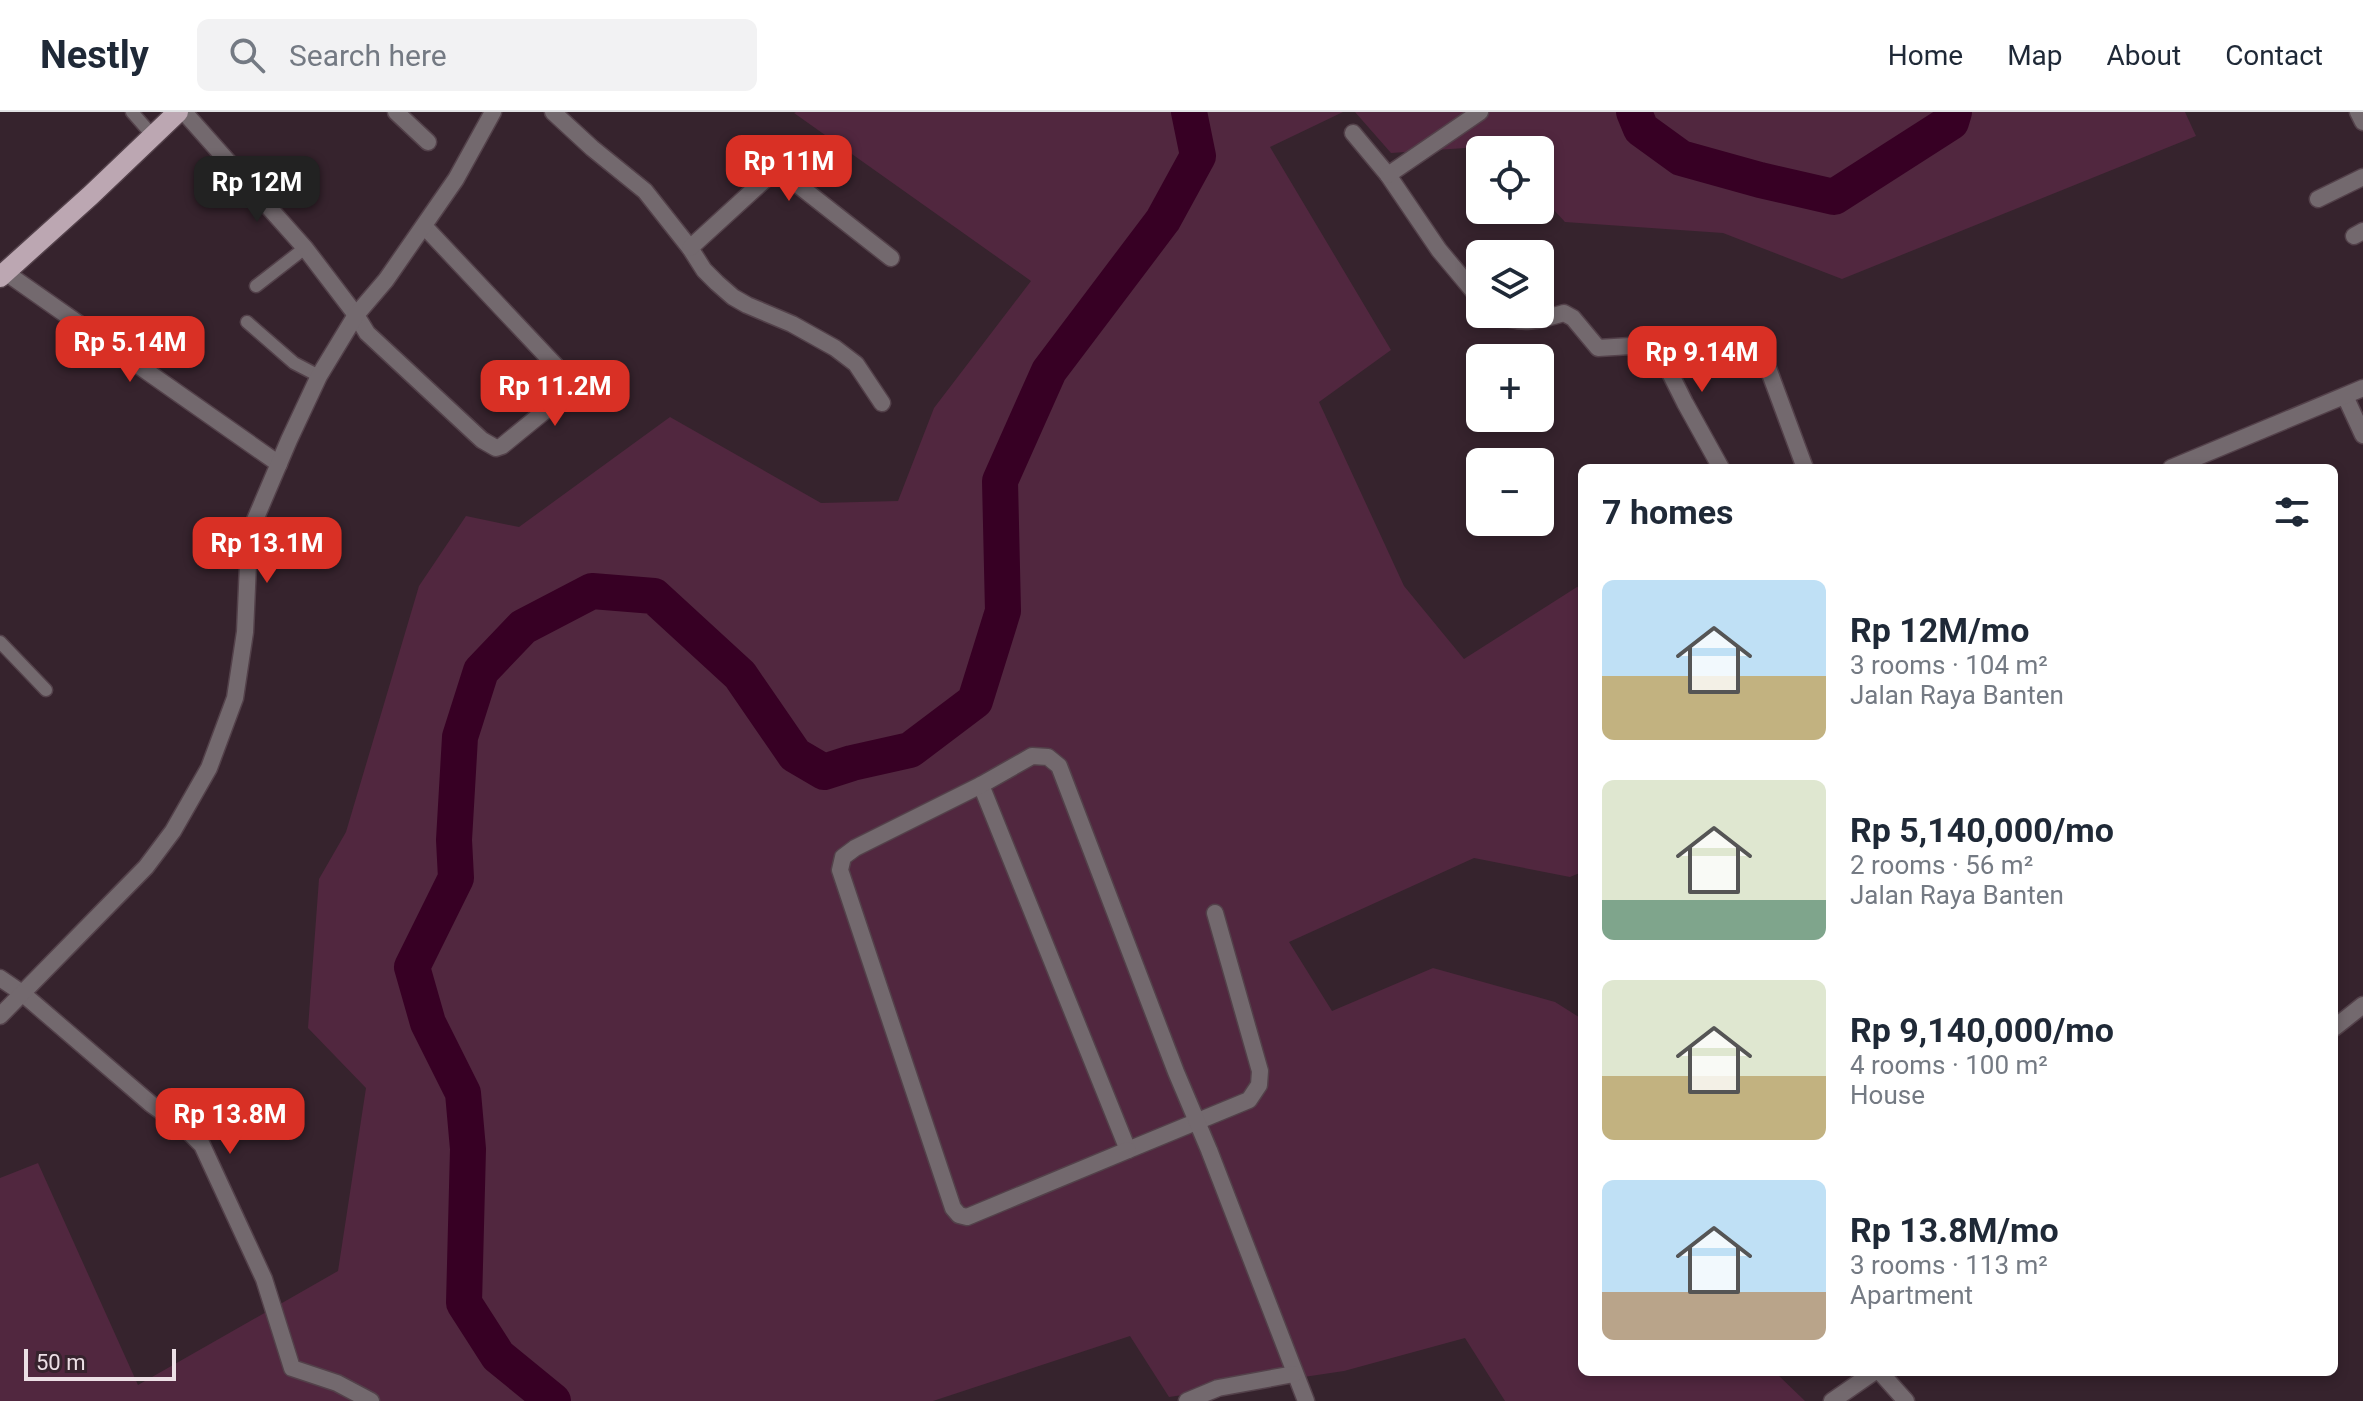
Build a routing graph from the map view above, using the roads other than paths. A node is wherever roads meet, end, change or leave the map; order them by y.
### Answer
1 (132, 112) edge
2 (181, 112) edge
3 (396, 112) edge
4 (493, 112) edge
5 (553, 112) edge
6 (1480, 112) edge
7 (2358, 112) edge
8 (2363, 122) edge
9 (1353, 133) dead end
10 (153, 136) junction
11 (428, 142) dead end
12 (1388, 175) junction
13 (2363, 177) edge
14 (2318, 199) dead end
15 (424, 226) junction
16 (305, 248) junction
17 (690, 248) junction
18 (891, 258) dead end
19 (2, 275) edge
20 (1466, 282) edge
21 (256, 286) dead end
22 (356, 315) junction
23 (1554, 316) edge
24 (247, 322) dead end
25 (1762, 352) dead end
26 (319, 376) junction
27 (2363, 388) edge
28 (2345, 396) junction
29 (882, 403) dead end
30 (2363, 435) edge
31 (279, 464) junction
32 (1719, 464) edge
33 (1804, 464) edge
34 (2182, 464) edge
35 (0, 642) edge
36 (46, 690) dead end
37 (981, 785) junction
38 (1215, 913) dead end
39 (0, 978) edge
40 (22, 993) junction
41 (2363, 1005) edge
42 (0, 1016) edge
43 (2338, 1025) edge
44 (1197, 1122) junction
45 (1128, 1150) junction
46 (1294, 1374) junction
47 (1881, 1376) edge
48 (1853, 1377) edge
49 (1837, 1400) edge
50 (371, 1401) edge
51 (1187, 1401) edge
52 (1306, 1401) edge
53 (1906, 1401) edge

1 - 10 lane
2 - 10 main road
2 - 16 street
3 - 11 street
4 - 15 street
5 - 17 street
6 - 12 street
7 - 8 street
9 - 12 street
10 - 19 main road
12 - 20 street
13 - 14 street
15 - 22 street
15 - 22 street
16 - 21 lane
16 - 22 street
17 - 18 street
17 - 29 street
19 - 31 street
22 - 26 street
23 - 32 street
24 - 26 lane
25 - 33 street
26 - 31 street
27 - 28 street
28 - 30 street
28 - 34 street
31 - 40 street
35 - 36 lane
37 - 44 street
37 - 45 street
37 - 45 street
38 - 44 street
39 - 40 street
40 - 42 street
40 - 50 street
41 - 43 street
44 - 45 street
44 - 46 street
46 - 51 street
46 - 52 street
47 - 53 street
48 - 49 street

